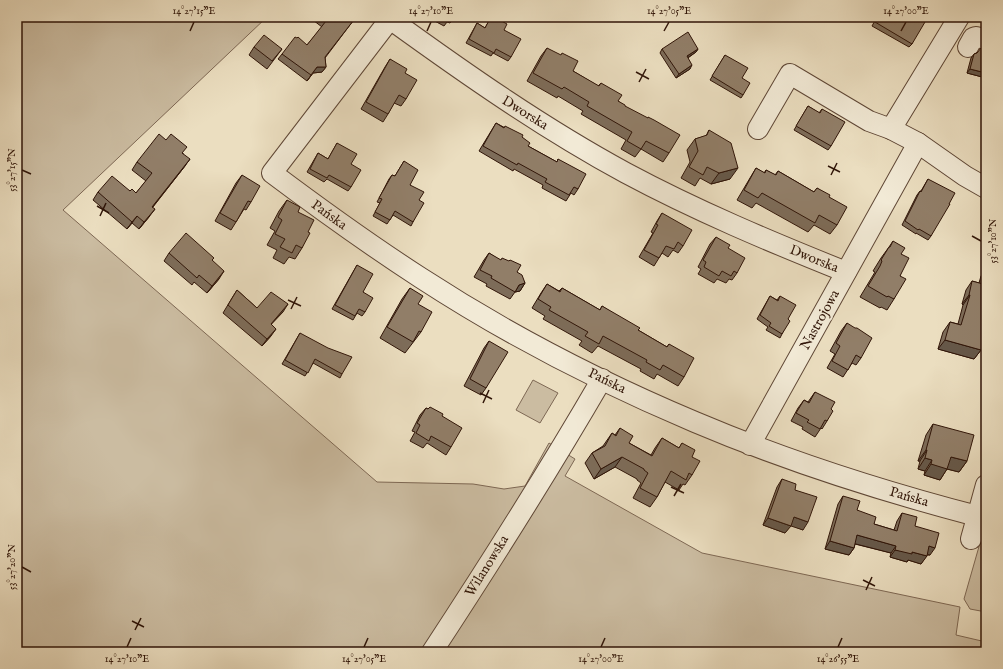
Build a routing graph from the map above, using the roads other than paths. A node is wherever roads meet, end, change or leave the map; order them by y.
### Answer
1 (959, 17) edge
2 (986, 39) edge
3 (968, 47) dead end
4 (758, 129) dead end
5 (891, 129) junction
6 (916, 148) junction
7 (272, 173) joint
8 (986, 188) edge
9 (846, 272) junction
10 (602, 379) junction
11 (750, 444) junction
12 (986, 485) edge
13 (977, 516) junction
14 (971, 539) dead end
15 (432, 652) edge

1 - 5 street
2 - 3 street
4 - 5 street
5 - 6 street
6 - 8 street
6 - 9 street, Nastrojowa
7 - 9 street, Dworska
7 - 10 street, Pańska
9 - 11 street, Nastrojowa
10 - 11 street, Pańska
10 - 15 street, Wilanowska
11 - 13 street, Pańska
12 - 13 street
13 - 14 street

